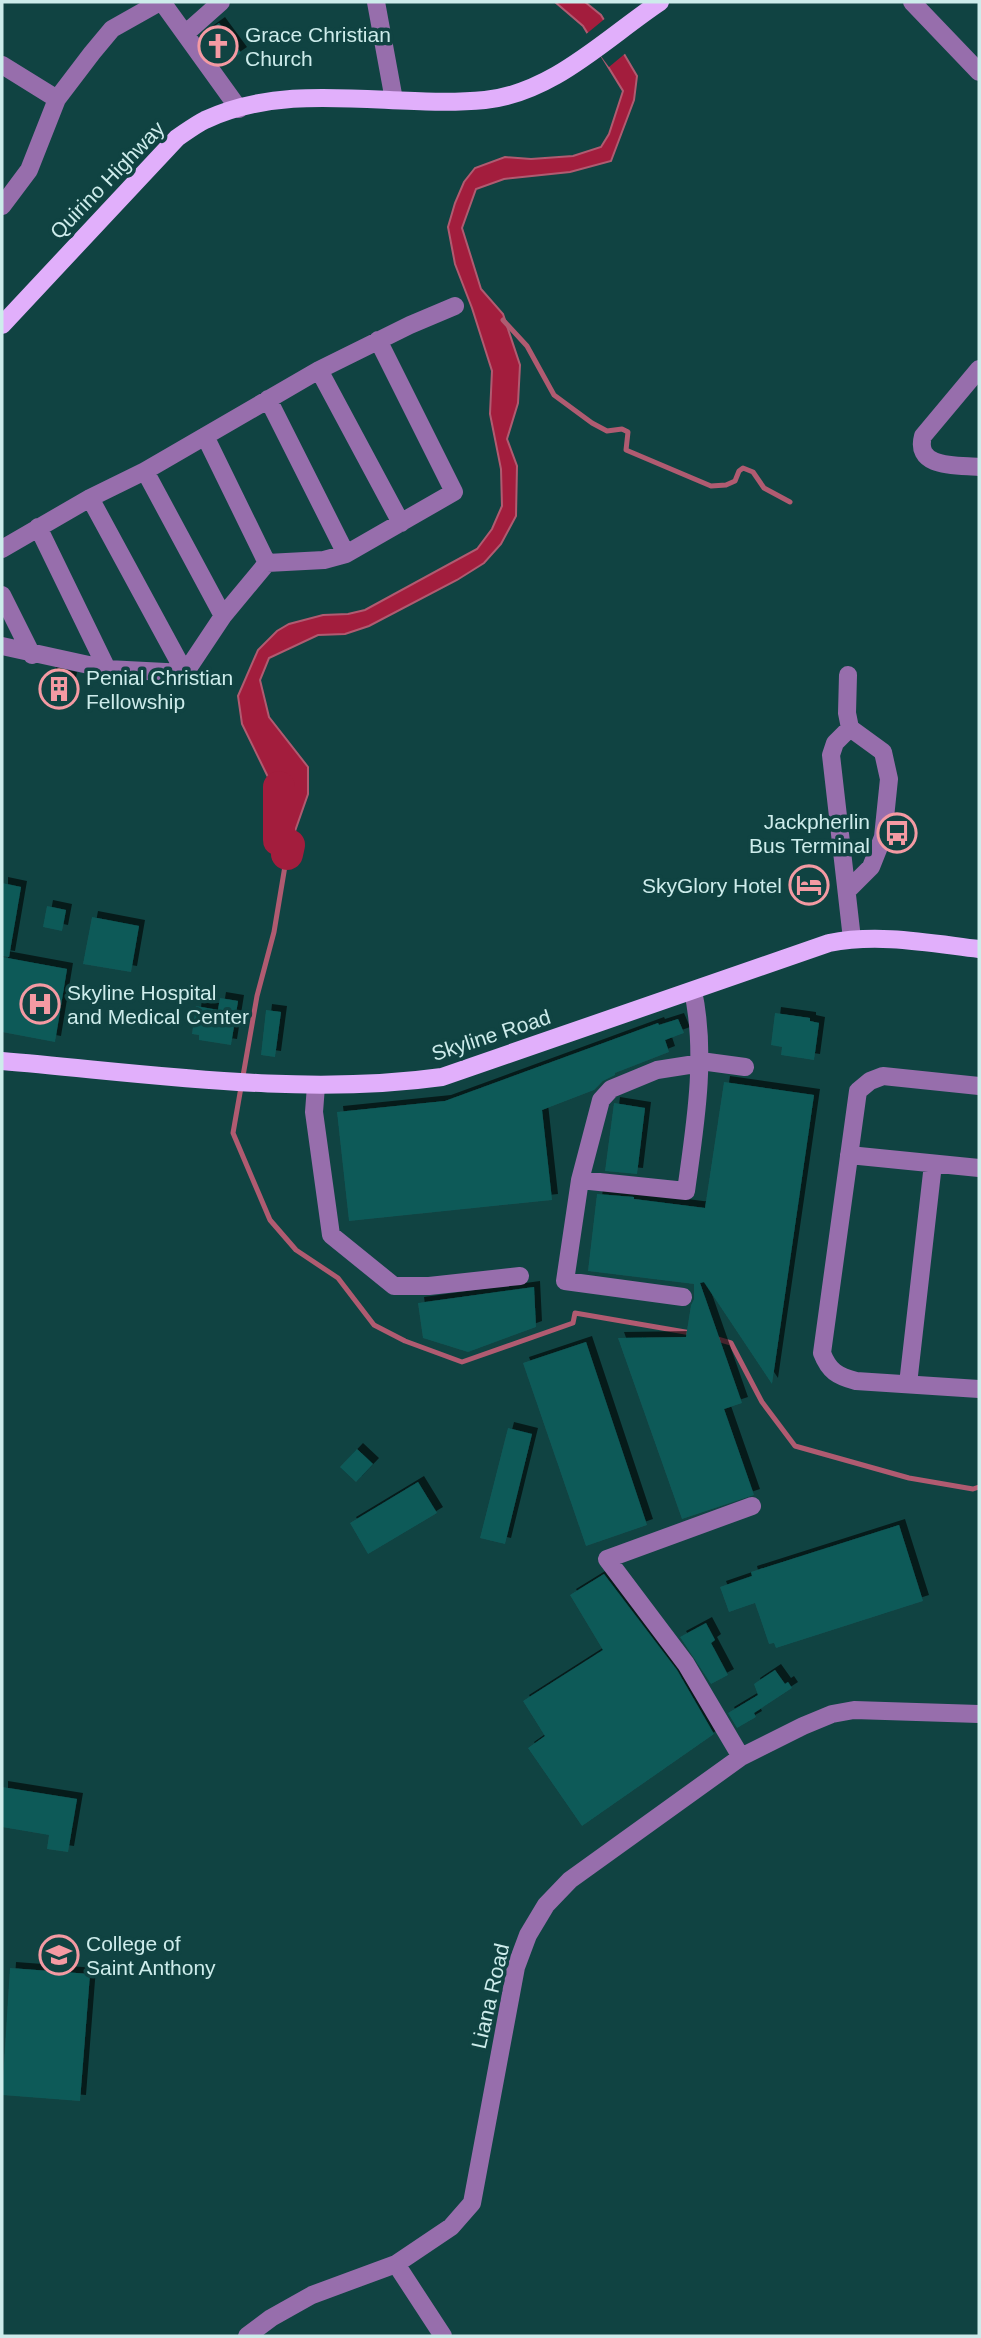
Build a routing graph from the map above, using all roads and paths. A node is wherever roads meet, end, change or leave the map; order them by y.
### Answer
1 (161, 2) edge
2 (221, 2) edge
3 (376, 2) edge
4 (660, 2) edge
5 (912, 2) edge
6 (185, 34) junction
7 (2, 65) edge
8 (979, 72) edge
9 (57, 99) junction
10 (394, 100) junction
11 (239, 108) junction
12 (2, 206) edge
13 (455, 306) dead end
14 (2, 325) edge
15 (378, 340) junction
16 (979, 369) edge
17 (319, 370) junction
18 (268, 399) junction
19 (205, 436) junction
20 (979, 467) edge
21 (145, 471) junction
22 (90, 498) junction
23 (401, 523) junction
24 (38, 527) junction
25 (2, 549) edge
26 (346, 554) junction
27 (267, 563) junction
28 (2, 595) edge
29 (223, 616) junction
30 (2, 646) edge
31 (33, 655) junction
32 (107, 669) junction
33 (185, 673) junction
34 (848, 675) dead end
35 (850, 728) junction
36 (847, 891) junction
37 (852, 939) junction
38 (979, 949) edge
39 (693, 992) junction
40 (2, 1061) edge
41 (699, 1063) junction
42 (745, 1067) dead end
43 (316, 1086) junction
44 (979, 1086) edge
45 (849, 1155) junction
46 (933, 1164) junction
47 (979, 1168) edge
48 (580, 1180) junction
49 (520, 1276) dead end
50 (683, 1297) dead end
51 (908, 1384) junction
52 (979, 1389) edge
53 (752, 1506) dead end
54 (979, 1714) edge
55 (741, 1757) junction
56 (396, 2264) junction
57 (247, 2336) edge
58 (443, 2336) edge

1 - 6 street
1 - 9 street
2 - 6 street
3 - 10 street
4 - 10 main road, Quirino Highway
5 - 8 street
6 - 11 street
7 - 9 street
9 - 12 street
10 - 11 main road, Quirino Highway
11 - 14 main road, Quirino Highway
13 - 15 street
15 - 17 street
15 - 23 street
16 - 20 street
17 - 18 street
17 - 23 street
18 - 19 street
18 - 26 street
19 - 21 street
19 - 27 street
21 - 22 street
21 - 29 street
22 - 24 street
22 - 33 street
23 - 26 street
24 - 25 street
24 - 32 street
26 - 27 street
27 - 29 street
28 - 31 street
29 - 33 street
30 - 31 street
31 - 32 street
32 - 33 street
34 - 35 street
35 - 36 street
35 - 36 street
36 - 37 street
37 - 38 main road, Skyline Road
37 - 39 main road, Skyline Road
39 - 41 street
39 - 43 main road, Skyline Road
40 - 43 main road, Skyline Road
41 - 42 street
41 - 48 street
41 - 48 street
43 - 49 street
44 - 45 street
45 - 46 street
45 - 51 street
46 - 47 street
46 - 51 street
48 - 50 street
51 - 52 street
53 - 55 street
54 - 55 street, Liana Road
55 - 56 street, Liana Road
56 - 57 street, Liana Road
56 - 58 street

